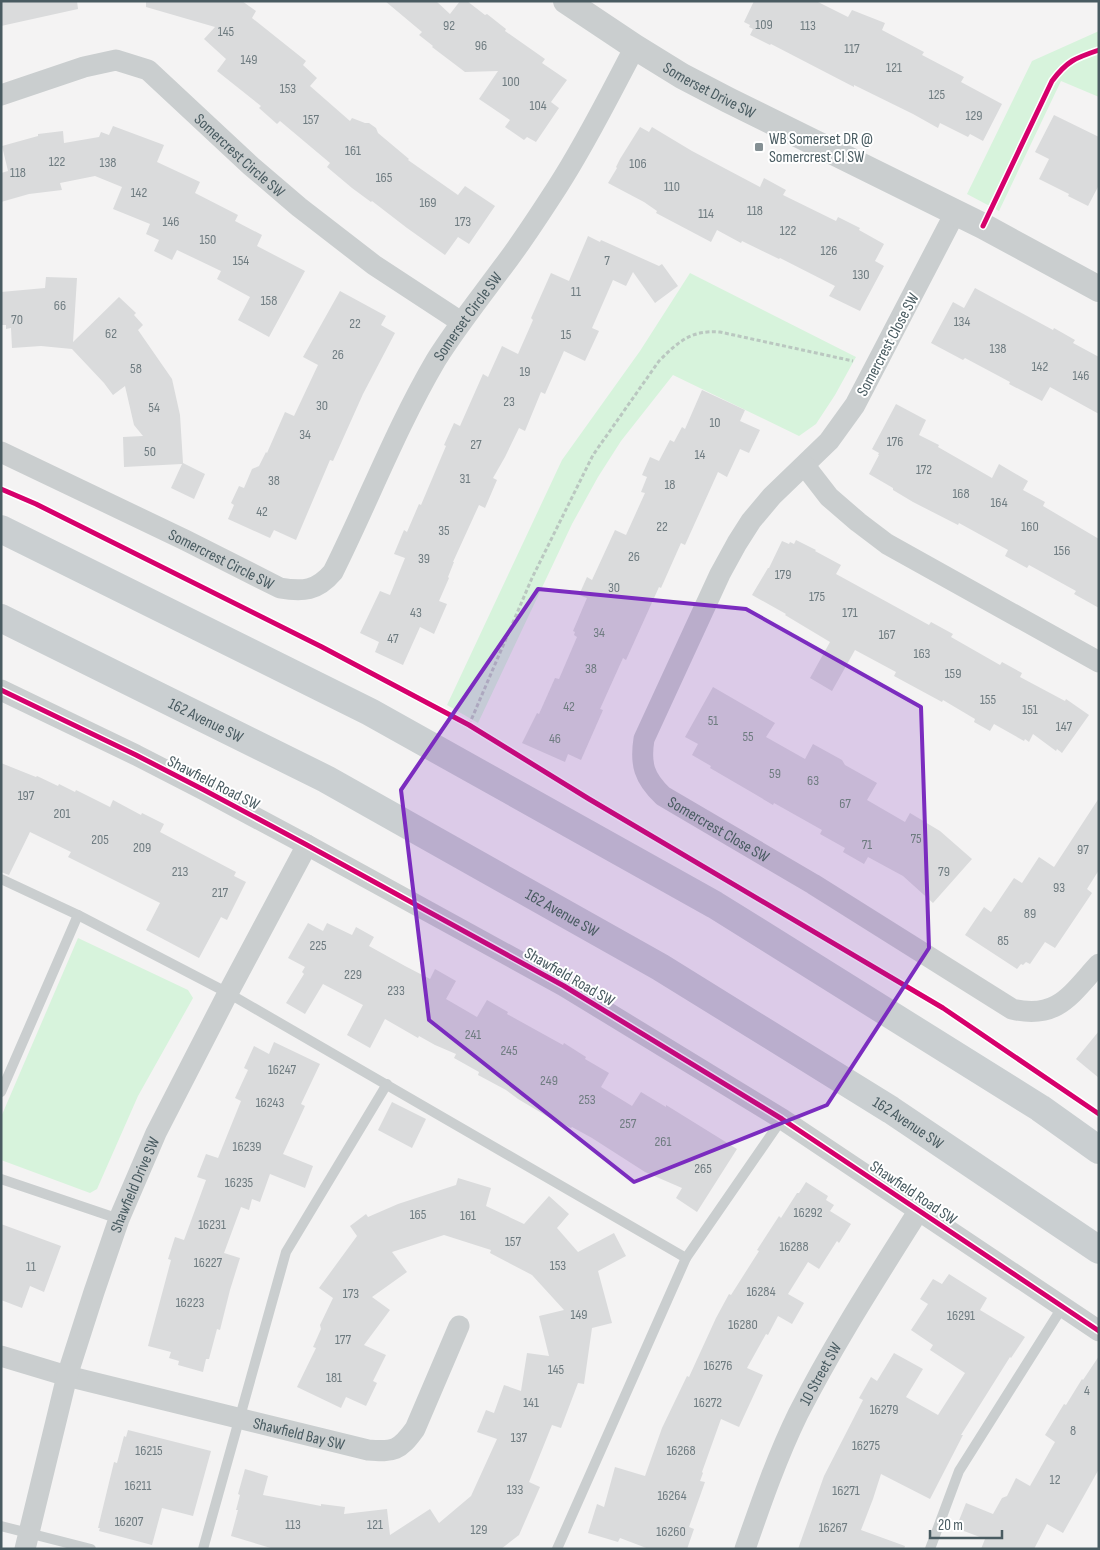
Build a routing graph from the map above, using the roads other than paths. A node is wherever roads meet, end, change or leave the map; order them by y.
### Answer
1 (566, 1) edge
2 (635, 47) junction
3 (1, 95) edge
4 (955, 213) junction
5 (1099, 289) edge
6 (461, 322) junction
7 (1, 452) edge
8 (804, 466) junction
9 (1, 529) edge
10 (310, 588) joint
11 (1, 618) edge
12 (1099, 662) edge
13 (1, 690) edge
14 (308, 845) junction
15 (1, 879) edge
16 (78, 915) junction
17 (1099, 964) edge
18 (228, 992) junction
19 (387, 1084) junction
20 (1, 1092) edge
21 (782, 1119) junction
22 (1099, 1150) edge
23 (1, 1179) edge
24 (919, 1210) junction
25 (119, 1219) junction
26 (1099, 1250) edge
27 (686, 1258) junction
28 (1063, 1306) junction
29 (459, 1326) dead end
30 (1099, 1331) edge
31 (1, 1356) edge
32 (67, 1376) junction
33 (239, 1418) junction
34 (1, 1526) edge
35 (27, 1541) edge
36 (91, 1549) edge
37 (204, 1549) edge
38 (557, 1549) edge
39 (744, 1549) edge
40 (930, 1549) edge

1 - 2 street, Somerset Drive SW
2 - 4 street, Somerset Drive SW
2 - 6 street, Somerset Circle SW
3 - 6 street, Somercrest Circle SW
4 - 5 street, Somerset Drive SW
4 - 8 street, Somercrest Close SW
6 - 10 street, Somerset Circle SW
7 - 10 street, Somercrest Circle SW
8 - 12 street
8 - 17 street, Somercrest Close SW
9 - 22 main road
11 - 26 main road, 162 Avenue SW
13 - 14 street, Shawfield Road SW
14 - 18 street, Shawfield Drive SW
14 - 21 street, Shawfield Road SW
15 - 16 lane
16 - 18 lane
16 - 20 lane
18 - 19 lane
18 - 25 street, Shawfield Drive SW
19 - 27 lane
19 - 33 lane
21 - 24 street, Shawfield Road SW
21 - 27 lane
23 - 25 lane
24 - 28 street, Shawfield Road SW
24 - 39 street, 10 Street SW
25 - 32 street, Shawfield Drive SW
27 - 38 lane
28 - 30 street, Shawfield Road SW
28 - 40 lane
29 - 33 street, Shawfield Bay SW
31 - 32 street
32 - 33 street, Shawfield Bay SW
32 - 35 street, Shawfield Drive SW
33 - 37 lane
34 - 35 lane
35 - 36 lane

